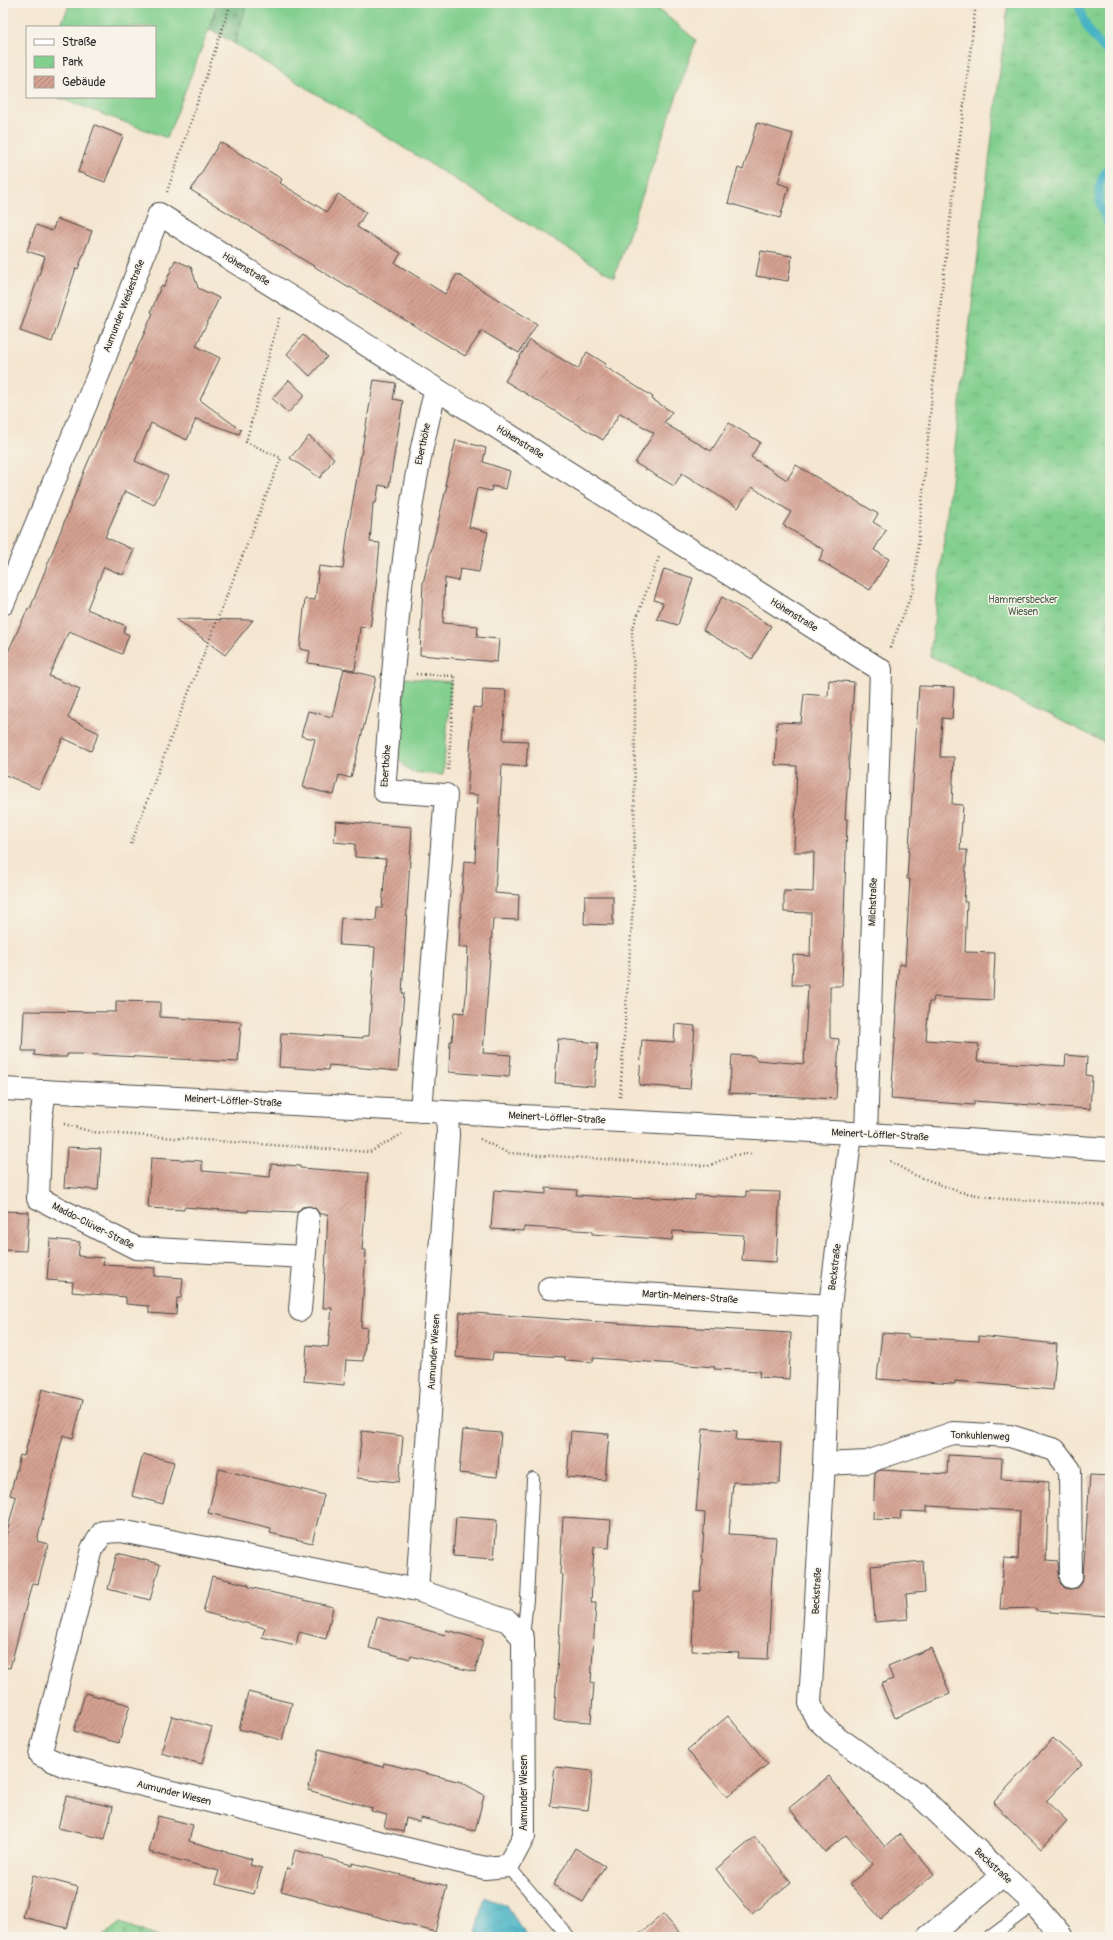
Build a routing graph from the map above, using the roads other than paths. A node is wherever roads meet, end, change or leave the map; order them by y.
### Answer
1 (159, 214) joint
2 (436, 389) junction
3 (3, 604) edge
4 (881, 670) joint
5 (3, 1089) edge
6 (45, 1091) junction
7 (420, 1111) junction
8 (447, 1113) junction
9 (858, 1133) junction
10 (1110, 1149) edge
11 (308, 1218) dead end
12 (304, 1257) junction
13 (549, 1288) dead end
14 (830, 1306) junction
15 (300, 1310) dead end
16 (824, 1464) junction
17 (533, 1479) dead end
18 (1071, 1577) dead end
19 (417, 1590) junction
20 (523, 1638) junction
21 (508, 1866) junction
22 (1003, 1875) junction
23 (1034, 1904) junction
24 (568, 1937) edge
25 (928, 1937) edge
26 (990, 1937) edge
27 (1062, 1937) edge

1 - 2 street, Höhenstraße
1 - 3 street, Aumunder Weidestraße
2 - 4 street, Höhenstraße
2 - 7 street, Eberthöhe
4 - 9 street, Milchstraße
5 - 6 street, Meinert-Löffler-Straße
6 - 7 street, Meinert-Löffler-Straße
6 - 12 street, Maddo-Clüver-Straße
7 - 8 street, Meinert-Löffler-Straße
8 - 9 street, Meinert-Löffler-Straße
8 - 19 street, Aumunder Wiesen
9 - 10 street, Meinert-Löffler-Straße
9 - 14 street, Beckstraße
11 - 12 street
12 - 15 street
13 - 14 street, Martin-Meiners-Straße
14 - 16 street, Beckstraße
16 - 18 street, Tonkuhlenweg
16 - 22 street, Beckstraße
17 - 20 lane
19 - 20 street, Aumunder Wiesen
19 - 21 street, Aumunder Wiesen
20 - 21 street, Aumunder Wiesen
21 - 24 lane
22 - 23 street, Beckstraße
22 - 25 street
23 - 26 lane
23 - 27 street, Beckstraße

